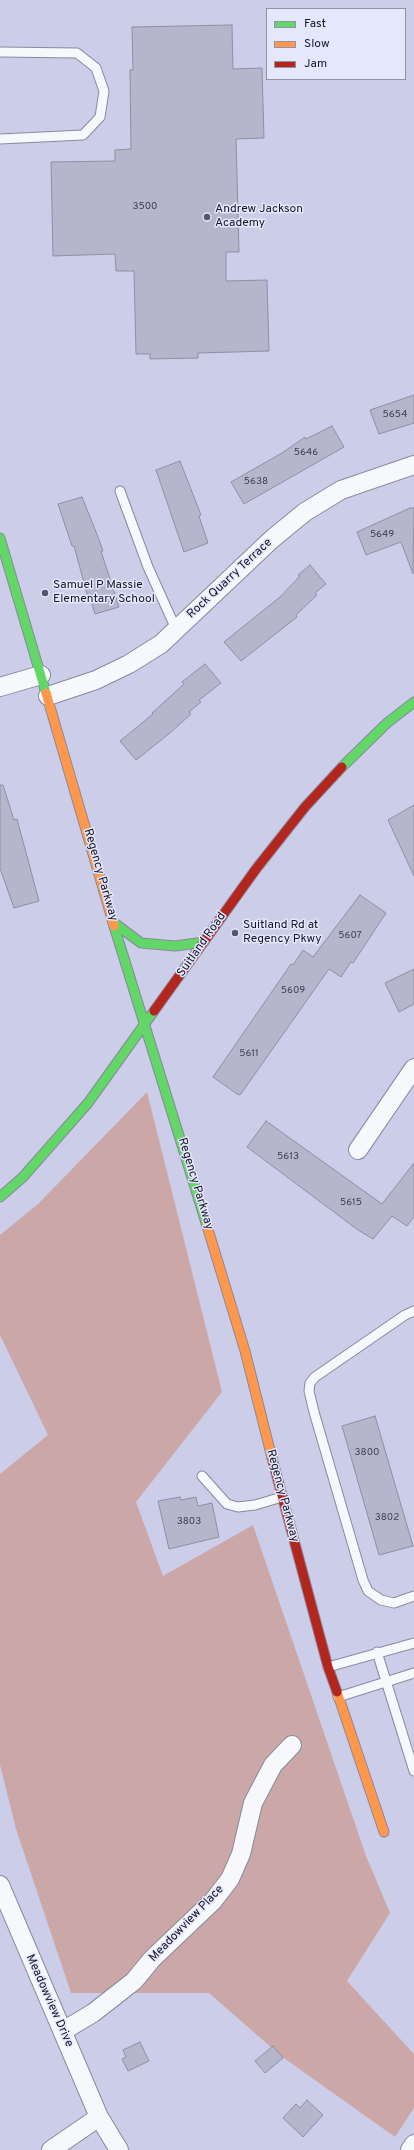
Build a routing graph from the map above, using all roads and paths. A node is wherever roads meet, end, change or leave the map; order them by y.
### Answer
1 (0, 52) edge
2 (0, 139) edge
3 (414, 466) edge
4 (120, 491) dead end
5 (0, 538) edge
6 (176, 629) junction
7 (41, 675) junction
8 (0, 687) edge
9 (48, 696) junction
10 (414, 702) edge
11 (113, 922) junction
12 (204, 942) junction
13 (145, 1023) junction
14 (414, 1068) edge
15 (358, 1150) dead end
16 (0, 1197) edge
17 (414, 1311) edge
18 (202, 1476) dead end
19 (282, 1497) junction
20 (414, 1596) edge
21 (414, 1643) edge
22 (376, 1652) junction
23 (328, 1667) junction
24 (414, 1673) edge
25 (386, 1682) junction
26 (338, 1697) junction
27 (292, 1745) dead end
28 (414, 1771) edge
29 (384, 1832) dead end
30 (0, 1885) edge
31 (63, 2031) junction
32 (99, 2117) junction
33 (414, 2144) edge
34 (50, 2150) edge
35 (119, 2150) edge
36 (410, 2150) edge

1 - 2 lane
3 - 6 street, Rock Quarry Terrace
4 - 6 lane
5 - 7 street, Regency Parkway
6 - 9 street, Rock Quarry Terrace
7 - 8 street
7 - 9 street, Regency Parkway
9 - 11 street, Regency Parkway
10 - 12 street, Suitland Road
11 - 12 street
11 - 13 street, Regency Parkway
12 - 13 street, Suitland Road
13 - 16 street, Suitland Road
13 - 19 street, Regency Parkway
14 - 15 street
17 - 20 lane
18 - 19 lane
19 - 23 street, Regency Parkway
21 - 22 lane
22 - 23 lane
22 - 25 lane
23 - 26 street, Regency Parkway
24 - 25 lane
25 - 26 lane
25 - 28 lane
26 - 29 street, Regency Parkway
27 - 31 street, Meadowview Place
30 - 31 street, Meadowview Drive
31 - 32 street, Meadowview Drive
32 - 34 street
32 - 35 street, Meadowview Drive
33 - 36 street

